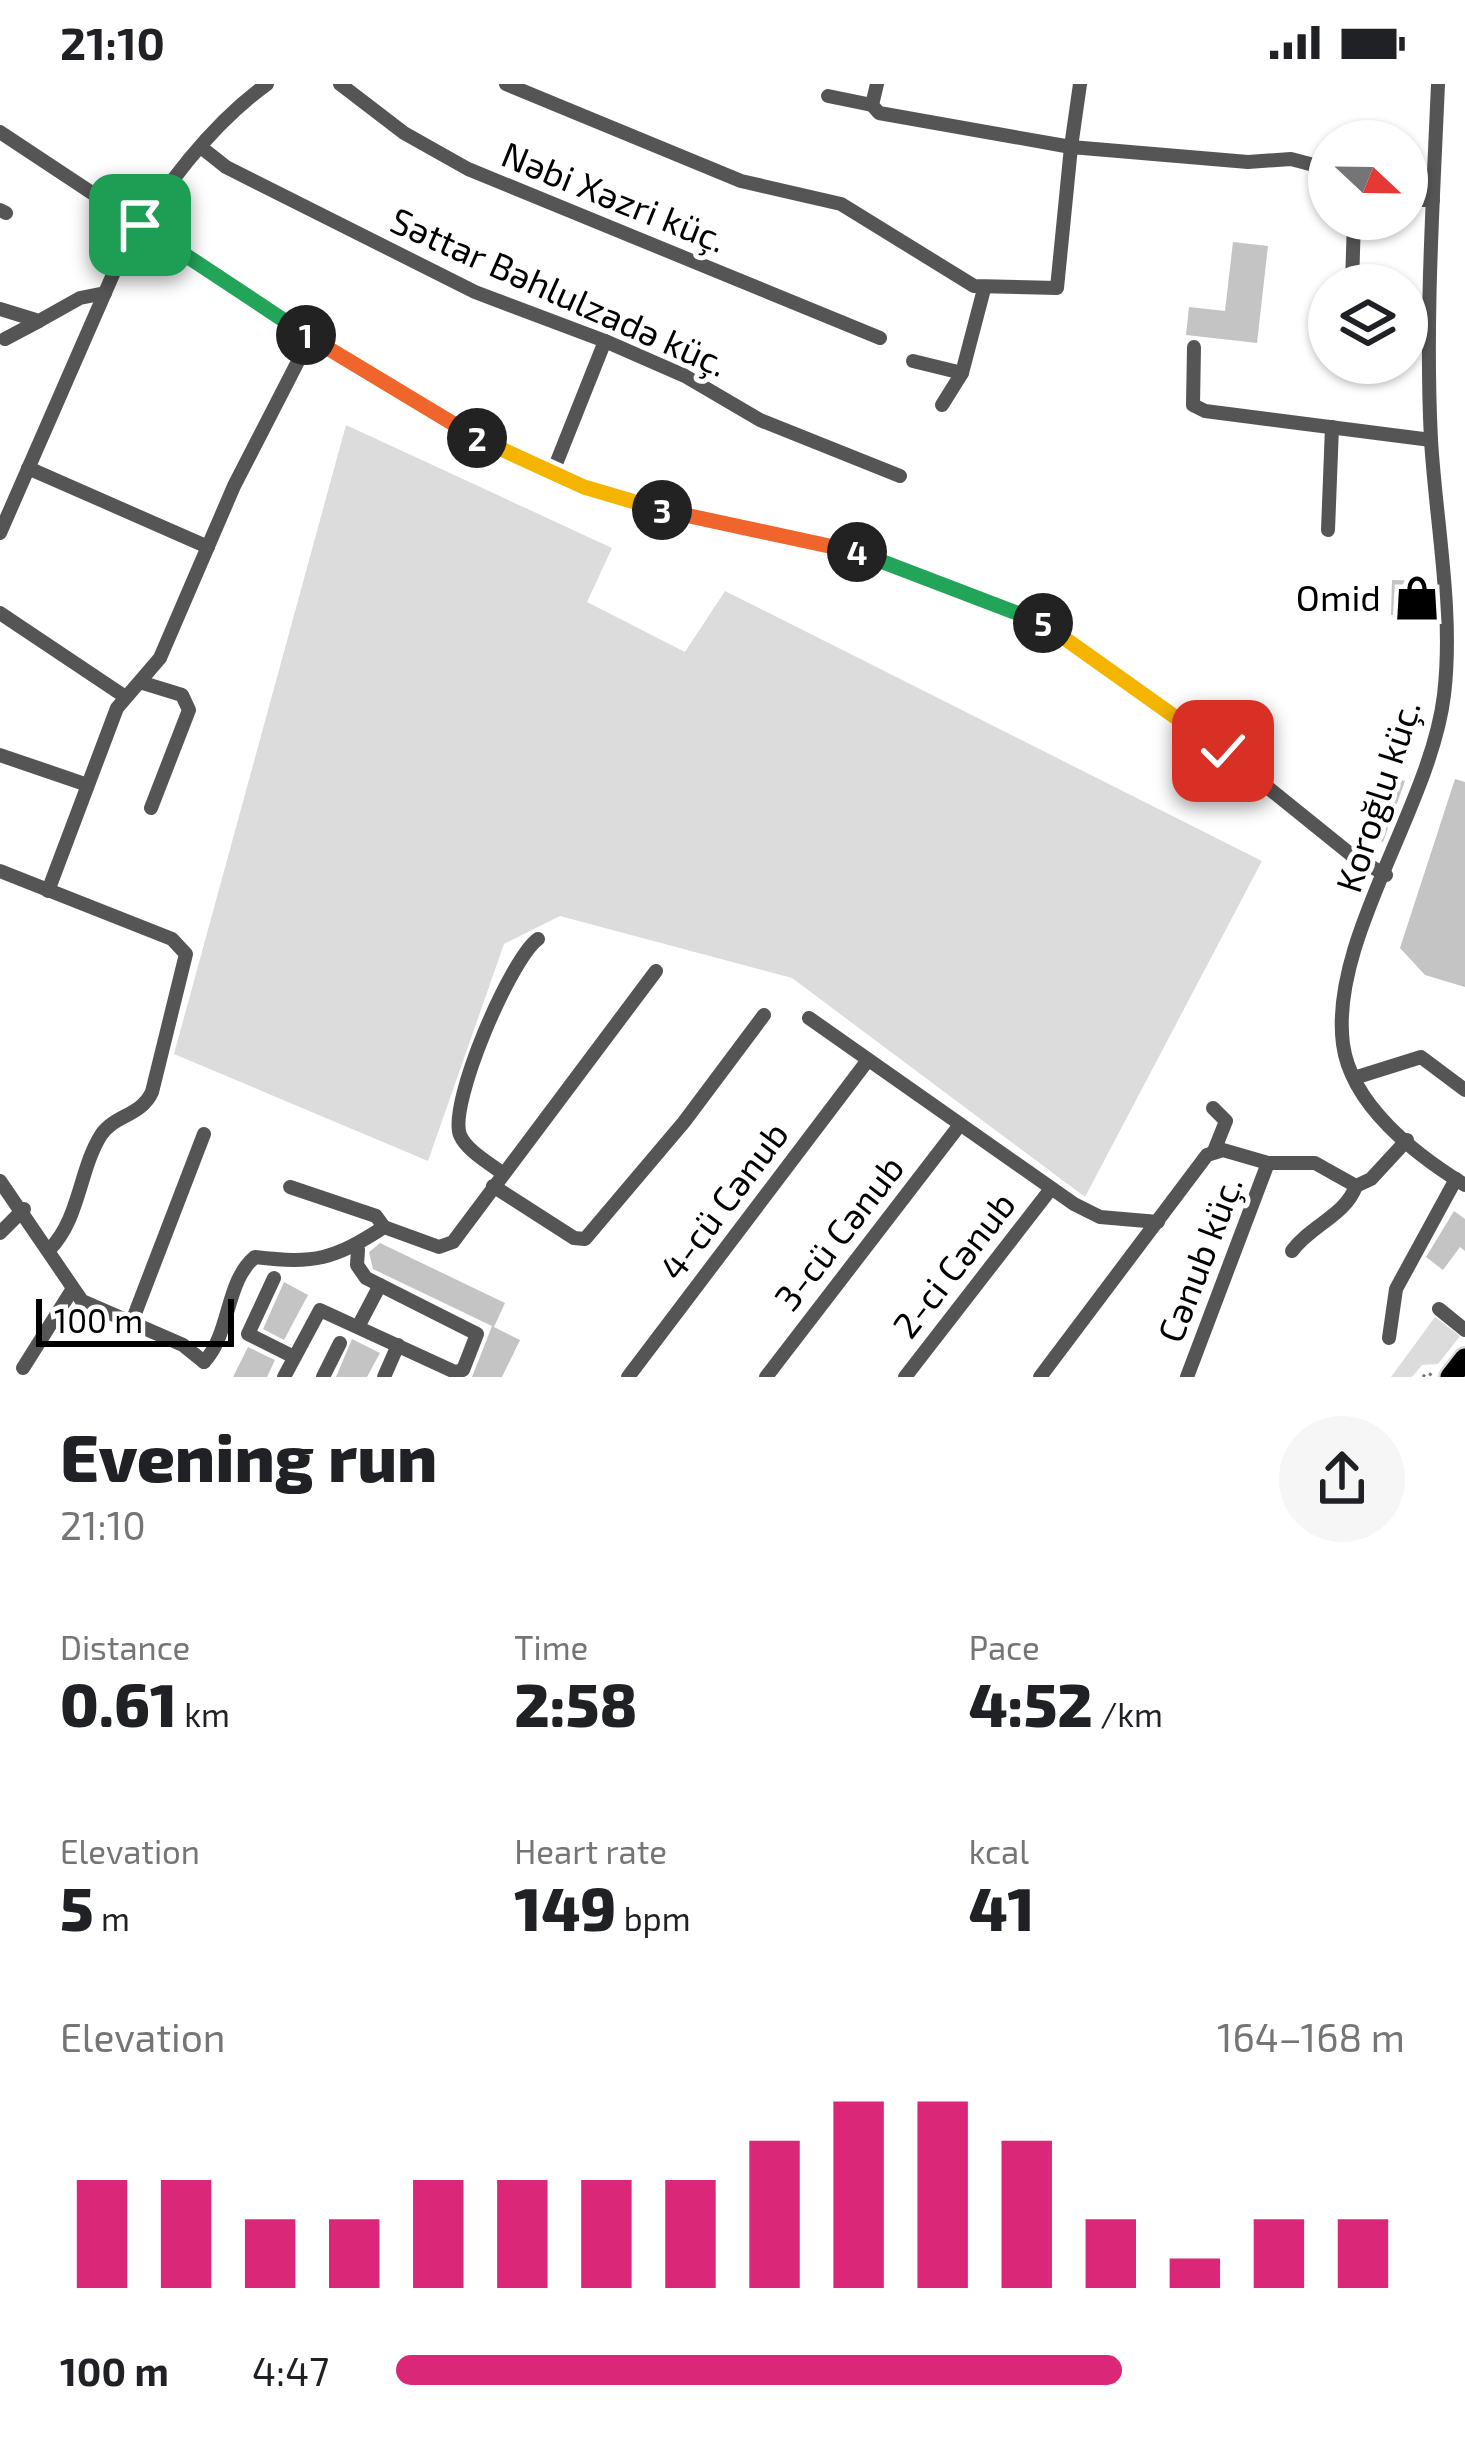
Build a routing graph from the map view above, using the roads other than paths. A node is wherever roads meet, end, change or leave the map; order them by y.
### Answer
1 (340, 84) edge
2 (506, 84) edge
3 (877, 84) edge
4 (1080, 84) edge
5 (1438, 84) edge
6 (263, 85) edge
7 (828, 96) dead end
8 (872, 106) junction
9 (0, 132) edge
10 (1071, 147) junction
11 (202, 148) junction
12 (1308, 163) edge
13 (1428, 200) edge
14 (1433, 200) junction
15 (140, 225) junction
16 (984, 289) junction
17 (104, 293) junction
18 (0, 309) edge
19 (39, 321) junction
20 (310, 338) junction
21 (880, 338) dead end
22 (4, 339) dead end
23 (605, 341) junction
24 (1194, 347) dead end
25 (913, 361) dead end
26 (962, 373) junction
27 (942, 405) dead end
28 (1332, 427) junction
29 (1432, 440) junction
30 (28, 468) junction
31 (552, 474) junction
32 (900, 476) dead end
33 (1328, 530) dead end
34 (0, 533) edge
35 (208, 547) junction
36 (0, 614) edge
37 (142, 683) junction
38 (124, 696) junction
39 (0, 755) edge
40 (85, 784) junction
41 (152, 808) dead end
42 (0, 871) edge
43 (1386, 875) junction
44 (49, 891) junction
45 (538, 939) dead end
46 (656, 971) dead end
47 (764, 1015) dead end
48 (808, 1018) dead end
49 (868, 1060) junction
50 (1354, 1078) junction
51 (1465, 1090) edge
52 (1213, 1108) dead end
53 (959, 1126) junction
54 (204, 1134) dead end
55 (1407, 1140) junction
56 (1214, 1150) junction
57 (1268, 1163) junction
58 (498, 1179) junction
59 (0, 1181) edge
60 (1460, 1182) edge
61 (1356, 1186) junction
62 (290, 1187) dead end
63 (1050, 1190) junction
64 (23, 1209) junction
65 (1158, 1222) junction
66 (384, 1227) junction
67 (0, 1232) edge
68 (50, 1250) junction
69 (358, 1250) dead end
70 (1292, 1251) dead end
71 (274, 1278) dead end
72 (380, 1285) junction
73 (72, 1290) junction
74 (1438, 1309) dead end
75 (131, 1324) junction
76 (359, 1325) junction
77 (1465, 1330) edge
78 (1389, 1338) dead end
79 (340, 1343) dead end
80 (398, 1345) junction
81 (295, 1357) junction
82 (1465, 1359) edge
83 (22, 1368) dead end
84 (204, 1370) edge
85 (284, 1377) edge
86 (323, 1377) edge
87 (384, 1377) edge
88 (628, 1377) edge
89 (766, 1377) edge
90 (905, 1377) edge
91 (1040, 1377) edge
92 (1187, 1377) edge
93 (1451, 1377) edge

1 - 21 street, Nəbi Xəzri küç.
2 - 16 street
3 - 8 street
4 - 10 street
5 - 14 street, Koroğlu küç.
6 - 11 street
7 - 8 street
8 - 10 street
9 - 15 street
10 - 12 street
10 - 16 street
11 - 15 street
11 - 23 street, Səttar Bəhlulzadə küç.
13 - 14 street
14 - 29 street, Koroğlu küç.
15 - 17 street
15 - 20 street
16 - 26 street
17 - 19 street
17 - 30 street
18 - 19 street
19 - 22 street
20 - 31 street
20 - 35 street
23 - 31 street
23 - 32 street, Səttar Bəhlulzadə küç.
24 - 28 street
25 - 26 street
26 - 27 street
28 - 29 street
28 - 33 street
29 - 43 street, Koroğlu küç.
30 - 34 street
30 - 35 street
31 - 43 street
35 - 37 street
36 - 38 street
37 - 38 street
37 - 41 street
38 - 40 street
39 - 40 street
40 - 44 street
42 - 44 street
43 - 50 street, Koroğlu küç.
44 - 68 street
45 - 58 street
46 - 58 street
47 - 58 street
48 - 49 street
49 - 53 street
49 - 88 street, 4-cü Cənub
50 - 51 street
50 - 55 street, Koroğlu küç.
52 - 56 street
53 - 63 street
53 - 89 street, 3-cü Cənub
54 - 75 street
55 - 60 street, Koroğlu küç.
55 - 61 street
56 - 57 street
56 - 65 street
57 - 61 street
57 - 92 street, Cənub küç.
58 - 66 street
59 - 64 street
60 - 78 street
61 - 70 street
62 - 66 street
63 - 65 street
63 - 90 street, 2-ci Cənub
64 - 67 street
64 - 68 street
65 - 91 street
66 - 84 street
68 - 73 street
69 - 72 street
71 - 81 street
72 - 76 street
72 - 80 street
73 - 75 street
73 - 83 street
74 - 77 street
75 - 84 street
76 - 80 street
76 - 81 street
79 - 86 street
80 - 87 street
81 - 85 street
82 - 93 highway

